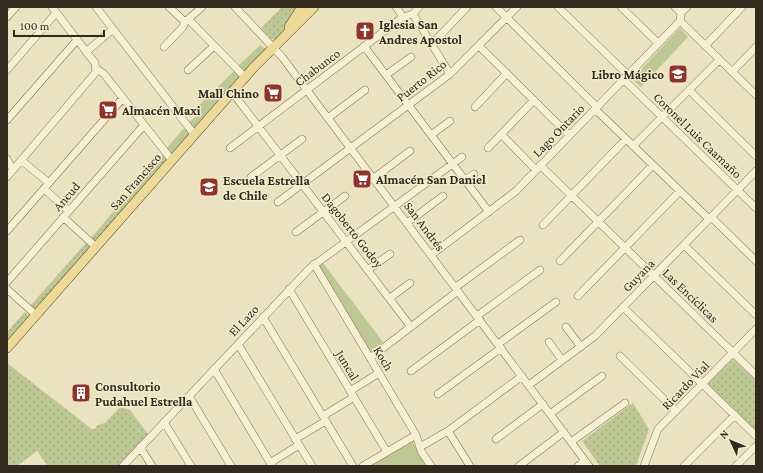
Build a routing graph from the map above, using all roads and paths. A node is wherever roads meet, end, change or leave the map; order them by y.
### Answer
1 (16, 7) edge
2 (52, 7) edge
3 (96, 7) edge
4 (169, 7) edge
5 (202, 7) edge
6 (235, 7) edge
7 (302, 7) edge
8 (314, 7) edge
9 (396, 7) edge
10 (419, 7) edge
11 (467, 7) edge
12 (496, 7) edge
13 (517, 7) edge
14 (558, 7) edge
15 (621, 7) edge
16 (675, 7) edge
17 (686, 7) edge
18 (742, 7) edge
19 (681, 13) junction
20 (56, 14) junction
21 (413, 14) junction
22 (7, 17) edge
23 (403, 17) junction
24 (507, 18) junction
25 (187, 21) junction
26 (680, 21) junction
27 (113, 30) junction
28 (286, 34) junction
29 (77, 40) junction
30 (658, 43) junction
31 (432, 44) junction
32 (214, 46) junction
33 (364, 46) junction
34 (479, 46) junction
35 (705, 46) junction
36 (164, 47) dead end
37 (273, 47) junction
38 (756, 48) edge
39 (86, 52) junction
40 (411, 57) dead end
41 (719, 60) junction
42 (97, 69) junction
43 (7, 70) edge
44 (188, 70) dead end
45 (732, 72) junction
46 (507, 73) junction
47 (450, 74) junction
48 (386, 75) junction
49 (245, 77) junction
50 (626, 77) junction
51 (306, 89) junction
52 (364, 90) dead end
53 (689, 90) junction
54 (232, 92) junction
55 (756, 95) edge
56 (123, 98) junction
57 (534, 100) junction
58 (409, 105) junction
59 (476, 107) dead end
60 (596, 108) junction
61 (662, 117) junction
62 (328, 118) junction
63 (7, 120) edge
64 (450, 121) dead end
65 (144, 125) junction
66 (258, 126) junction
67 (194, 134) junction
68 (501, 134) junction
69 (431, 135) junction
70 (569, 135) junction
71 (302, 139) dead end
72 (626, 139) junction
73 (633, 146) junction
74 (230, 148) dead end
75 (351, 148) junction
76 (488, 148) dead end
77 (410, 151) dead end
78 (280, 155) junction
79 (756, 156) edge
80 (462, 157) dead end
81 (7, 159) edge
82 (172, 159) junction
83 (21, 160) junction
84 (453, 164) junction
85 (653, 165) junction
86 (538, 167) junction
87 (13, 170) junction
88 (756, 171) edge
89 (474, 174) dead end
90 (7, 177) edge
91 (251, 177) dead end
92 (374, 178) junction
93 (465, 180) junction
94 (302, 184) junction
95 (46, 186) junction
96 (737, 190) junction
97 (680, 191) junction
98 (571, 195) junction
99 (345, 196) dead end
100 (443, 196) dead end
101 (278, 202) dead end
102 (394, 205) junction
103 (756, 208) edge
104 (69, 211) junction
105 (323, 212) junction
106 (489, 212) junction
107 (63, 218) junction
108 (710, 218) junction
109 (598, 222) junction
110 (407, 223) junction
111 (543, 225) dead end
112 (7, 231) edge
113 (296, 232) dead end
114 (520, 240) dead end
115 (346, 241) junction
116 (684, 245) junction
117 (96, 247) junction
118 (625, 248) junction
119 (390, 254) dead end
120 (432, 255) junction
121 (560, 261) dead end
122 (756, 261) edge
123 (314, 264) junction
124 (369, 269) junction
125 (540, 270) dead end
126 (654, 276) junction
127 (7, 281) edge
128 (410, 283) dead end
129 (7, 289) edge
130 (289, 289) junction
131 (457, 289) junction
132 (578, 296) dead end
133 (390, 298) junction
134 (556, 302) dead end
135 (623, 308) junction
136 (36, 314) junction
137 (756, 314) edge
138 (263, 317) junction
139 (478, 318) junction
140 (411, 327) junction
141 (566, 327) dead end
142 (756, 329) edge
143 (549, 342) dead end
144 (238, 344) junction
145 (499, 346) junction
146 (581, 347) junction
147 (7, 348) edge
148 (733, 352) junction
149 (620, 356) dead end
150 (370, 358) junction
151 (562, 360) junction
152 (214, 369) junction
153 (411, 371) dead end
154 (379, 373) junction
155 (756, 375) edge
156 (522, 376) junction
157 (602, 376) dead end
158 (702, 384) junction
159 (529, 385) junction
160 (352, 394) junction
161 (438, 394) dead end
162 (189, 396) junction
163 (625, 403) dead end
164 (543, 404) junction
165 (676, 411) junction
166 (550, 414) junction
167 (735, 415) junction
168 (324, 418) junction
169 (164, 422) junction
170 (448, 431) junction
171 (564, 432) junction
172 (416, 435) junction
173 (756, 436) edge
174 (496, 439) dead end
175 (297, 442) junction
176 (571, 442) junction
177 (756, 446) edge
178 (140, 447) junction
179 (420, 447) junction
180 (387, 452) junction
181 (587, 463) edge
182 (271, 464) edge
183 (123, 466) edge
184 (152, 466) edge
185 (191, 466) edge
186 (231, 466) edge
187 (312, 466) edge
188 (353, 466) edge
189 (363, 466) edge
190 (431, 466) edge
191 (470, 466) edge
192 (519, 466) edge
193 (578, 466) edge
194 (644, 466) edge
195 (684, 466) edge
196 (736, 466) edge

1 - 22 street
2 - 20 street
3 - 27 street
4 - 25 street
5 - 25 street
6 - 37 street, San Andrés
7 - 28 main road, San Francisco
8 - 28 main road, San Francisco
9 - 23 street
10 - 21 street
11 - 31 street
12 - 24 street
13 - 24 street, Puerto Rico
14 - 50 street, Coronel Luis Caamaño
15 - 30 street
16 - 19 street
17 - 19 street
18 - 35 street
19 - 26 street
20 - 29 street
20 - 43 street
21 - 23 street, Chabunco
21 - 31 street
23 - 33 street, Chabunco
24 - 34 street, Puerto Rico
24 - 60 street
25 - 32 street
25 - 36 street
26 - 30 street, Lago Ontario
26 - 35 street
27 - 39 street
27 - 67 street
28 - 37 main road, San Francisco
29 - 39 street
29 - 63 street
30 - 50 street, Lago Ontario
31 - 47 street
32 - 44 street
32 - 49 street
33 - 48 street
33 - 51 street, Chabunco
34 - 46 street
34 - 47 street, Puerto Rico
35 - 41 street
37 - 49 main road, San Francisco
37 - 51 street, San Andrés
38 - 45 street
39 - 42 street
40 - 48 street
41 - 45 street
41 - 53 street
42 - 56 street
42 - 83 street
45 - 55 street
46 - 57 street
46 - 59 street
47 - 58 street, Puerto Rico
48 - 58 street
49 - 54 main road, San Francisco
50 - 60 street, Lago Ontario
50 - 61 street, Coronel Luis Caamaño
51 - 62 street, San Andrés
51 - 66 street, Chabunco
52 - 62 street
53 - 61 street
53 - 79 street
54 - 66 street, Dagoberto Godoy
54 - 67 main road, San Francisco
56 - 65 street
56 - 95 street
57 - 68 street
57 - 70 street
58 - 69 street
58 - 75 street, Puerto Rico
60 - 70 street, Lago Ontario
60 - 72 street
61 - 73 street
61 - 96 street, Coronel Luis Caamaño
62 - 75 street, San Andrés
64 - 69 street
65 - 82 street
65 - 104 street, Ancud
66 - 74 street, Chabunco
66 - 78 street, Dagoberto Godoy
67 - 82 main road, San Francisco
68 - 76 street
68 - 86 street, Las Encíclicas
69 - 84 street
70 - 86 street, Lago Ontario
71 - 78 street
72 - 73 street
72 - 98 street
73 - 85 street
75 - 92 street, San Andrés
75 - 94 street, Puerto Rico
77 - 92 street
78 - 91 street
78 - 94 street, Dagoberto Godoy
80 - 84 street, El Lazo
81 - 87 street
82 - 117 main road, San Francisco
83 - 87 street
83 - 95 street
84 - 93 street
84 - 102 street, El Lazo
85 - 97 street
85 - 109 street
86 - 98 street, Las Encíclicas
86 - 106 street, Lago Ontario
87 - 90 street
88 - 96 street, Guyana
89 - 93 street
92 - 102 street, San Andrés
93 - 106 street
94 - 101 street, Puerto Rico
94 - 105 street, Dagoberto Godoy
95 - 104 street
95 - 112 street
96 - 103 street, Coronel Luis Caamaño
96 - 108 street, Guyana
97 - 108 street
97 - 118 street
98 - 109 street, Las Encíclicas
98 - 111 street
99 - 105 street
100 - 110 street
102 - 110 street, San Andrés
102 - 115 street, El Lazo
104 - 107 street, Ancud
105 - 113 street
105 - 115 street, Dagoberto Godoy
106 - 120 street, Lago Ontario
107 - 117 street
107 - 127 street, Ancud
108 - 116 street, Guyana
108 - 122 street
109 - 118 street, Las Encíclicas
109 - 121 street
110 - 120 street, San Andrés
114 - 131 street
115 - 123 street, El Lazo
115 - 124 street, Dagoberto Godoy
116 - 126 street, Guyana
116 - 137 street
117 - 136 main road, San Francisco
118 - 126 street, Las Encíclicas
118 - 132 street
119 - 124 street
120 - 131 street, San Andrés
123 - 130 street, El Lazo
123 - 150 street, Koch
124 - 133 street, Dagoberto Godoy
125 - 139 street
126 - 135 street, Guyana
126 - 148 street, Las Encíclicas
128 - 133 street
129 - 136 street
130 - 138 street, El Lazo
130 - 160 street, Juncal
131 - 139 street, San Andrés
131 - 140 street
133 - 140 street, Dagoberto Godoy
134 - 145 street
135 - 146 street, Guyana
135 - 158 street
136 - 147 main road, San Francisco
138 - 144 street, El Lazo
138 - 168 street
139 - 145 street, San Andrés
139 - 153 street
140 - 150 street
141 - 146 street
142 - 148 street, Ricardo Vial
143 - 151 street
144 - 152 street, El Lazo
144 - 175 street
145 - 156 street, San Andrés
145 - 161 street
146 - 151 street, Guyana
148 - 155 street, Las Encíclicas
148 - 158 street, Ricardo Vial
149 - 165 street
150 - 154 street, Koch
151 - 159 street, Guyana
152 - 162 street, El Lazo
152 - 182 street
154 - 160 street
154 - 172 street, Koch
156 - 159 street, San Andrés
156 - 170 street
157 - 166 street
158 - 165 street, Ricardo Vial
158 - 167 street
159 - 164 street, San Andrés
160 - 168 street
160 - 180 street, Juncal
162 - 169 street, El Lazo
162 - 186 street
163 - 176 street
164 - 166 street, San Andrés
164 - 174 street
165 - 194 street, Ricardo Vial
166 - 171 street, San Andrés
167 - 173 street
167 - 195 street
168 - 175 street
168 - 188 street
169 - 178 street, El Lazo
169 - 185 street
170 - 179 street
170 - 191 street
171 - 176 street, San Andrés
171 - 192 street
172 - 179 street, Koch
172 - 180 street
175 - 182 street
175 - 187 street
176 - 181 street, San Andrés
177 - 196 street
178 - 183 street, El Lazo
178 - 184 street
179 - 190 street, Koch
180 - 189 street
181 - 193 street

